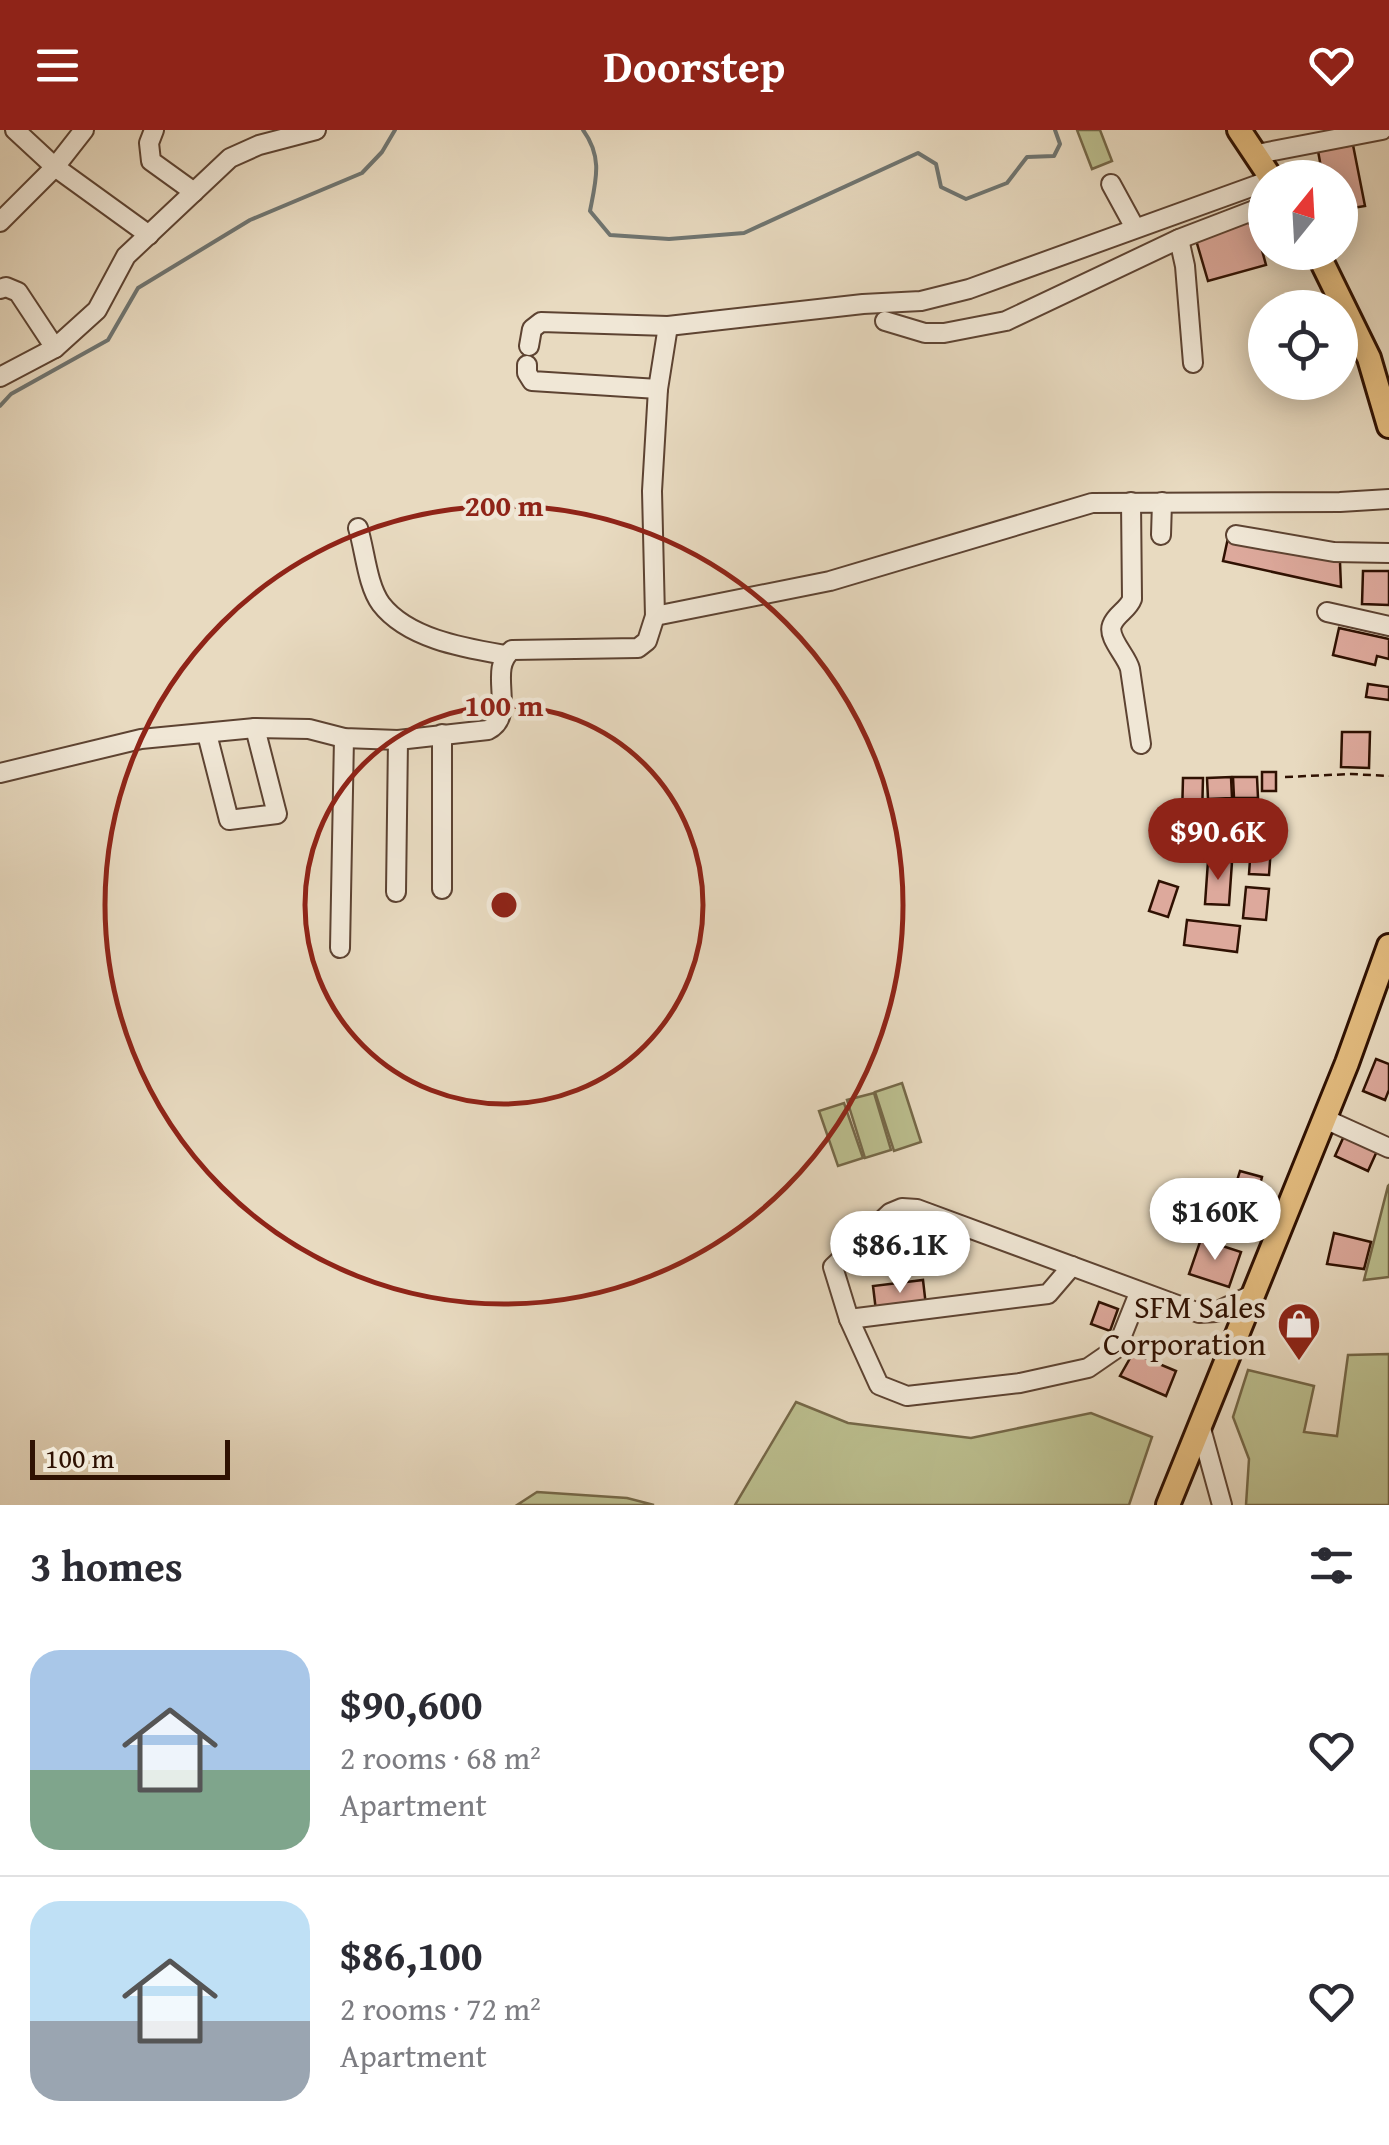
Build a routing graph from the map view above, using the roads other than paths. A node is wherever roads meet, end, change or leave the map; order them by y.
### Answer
1 (15, 130) edge
2 (84, 130) edge
3 (154, 130) edge
4 (316, 130) edge
5 (1239, 130) edge
6 (1382, 130) edge
7 (1257, 154) junction
8 (1260, 160) edge
9 (55, 167) junction
10 (1111, 184) dead end
11 (1248, 187) edge
12 (194, 192) junction
13 (1248, 213) edge
14 (0, 222) edge
15 (1135, 228) junction
16 (148, 235) junction
17 (1179, 239) junction
18 (1326, 270) edge
19 (0, 289) edge
20 (885, 321) dead end
21 (668, 326) junction
22 (55, 348) junction
23 (1193, 363) dead end
24 (3, 370) edge
25 (658, 389) junction
26 (1389, 426) edge
27 (1389, 499) edge
28 (1131, 502) junction
29 (1162, 502) junction
30 (358, 528) dead end
31 (1236, 534) dead end
32 (1161, 535) dead end
33 (1389, 553) edge
34 (1327, 612) dead end
35 (656, 616) junction
36 (1389, 626) edge
37 (505, 656) junction
38 (256, 728) junction
39 (207, 734) junction
40 (442, 734) junction
41 (344, 738) junction
42 (398, 740) junction
43 (1141, 744) dead end
44 (0, 773) edge
45 (442, 890) dead end
46 (396, 892) dead end
47 (1389, 946) edge
48 (340, 948) dead end
49 (1325, 1119) junction
50 (1389, 1148) edge
51 (1072, 1266) junction
52 (1139, 1293) junction
53 (1254, 1294) junction
54 (849, 1319) junction
55 (1200, 1425) junction
56 (1168, 1505) edge
57 (1222, 1505) edge

1 - 9 street
2 - 9 street
3 - 12 street
4 - 12 street
5 - 7 main road
6 - 7 street
7 - 8 main road
9 - 14 street
9 - 16 street
10 - 15 street
11 - 15 street
12 - 16 street
13 - 17 street
15 - 21 street
16 - 22 street
17 - 20 street
17 - 23 street
18 - 26 main road
19 - 22 street
21 - 25 street
21 - 25 street
22 - 24 street
25 - 35 street
27 - 29 street
28 - 29 street
28 - 35 street
28 - 43 street
29 - 32 street
30 - 37 street
31 - 33 street
34 - 36 street
35 - 37 street
37 - 40 street
38 - 39 street
38 - 39 street
38 - 41 street
39 - 44 street
40 - 42 street
40 - 45 street
41 - 42 street
41 - 48 street
42 - 46 street
47 - 49 main road
49 - 50 street
49 - 53 main road
51 - 52 street
51 - 54 street
51 - 54 street
52 - 53 street
52 - 54 street
53 - 55 main road
55 - 56 main road
55 - 57 street

